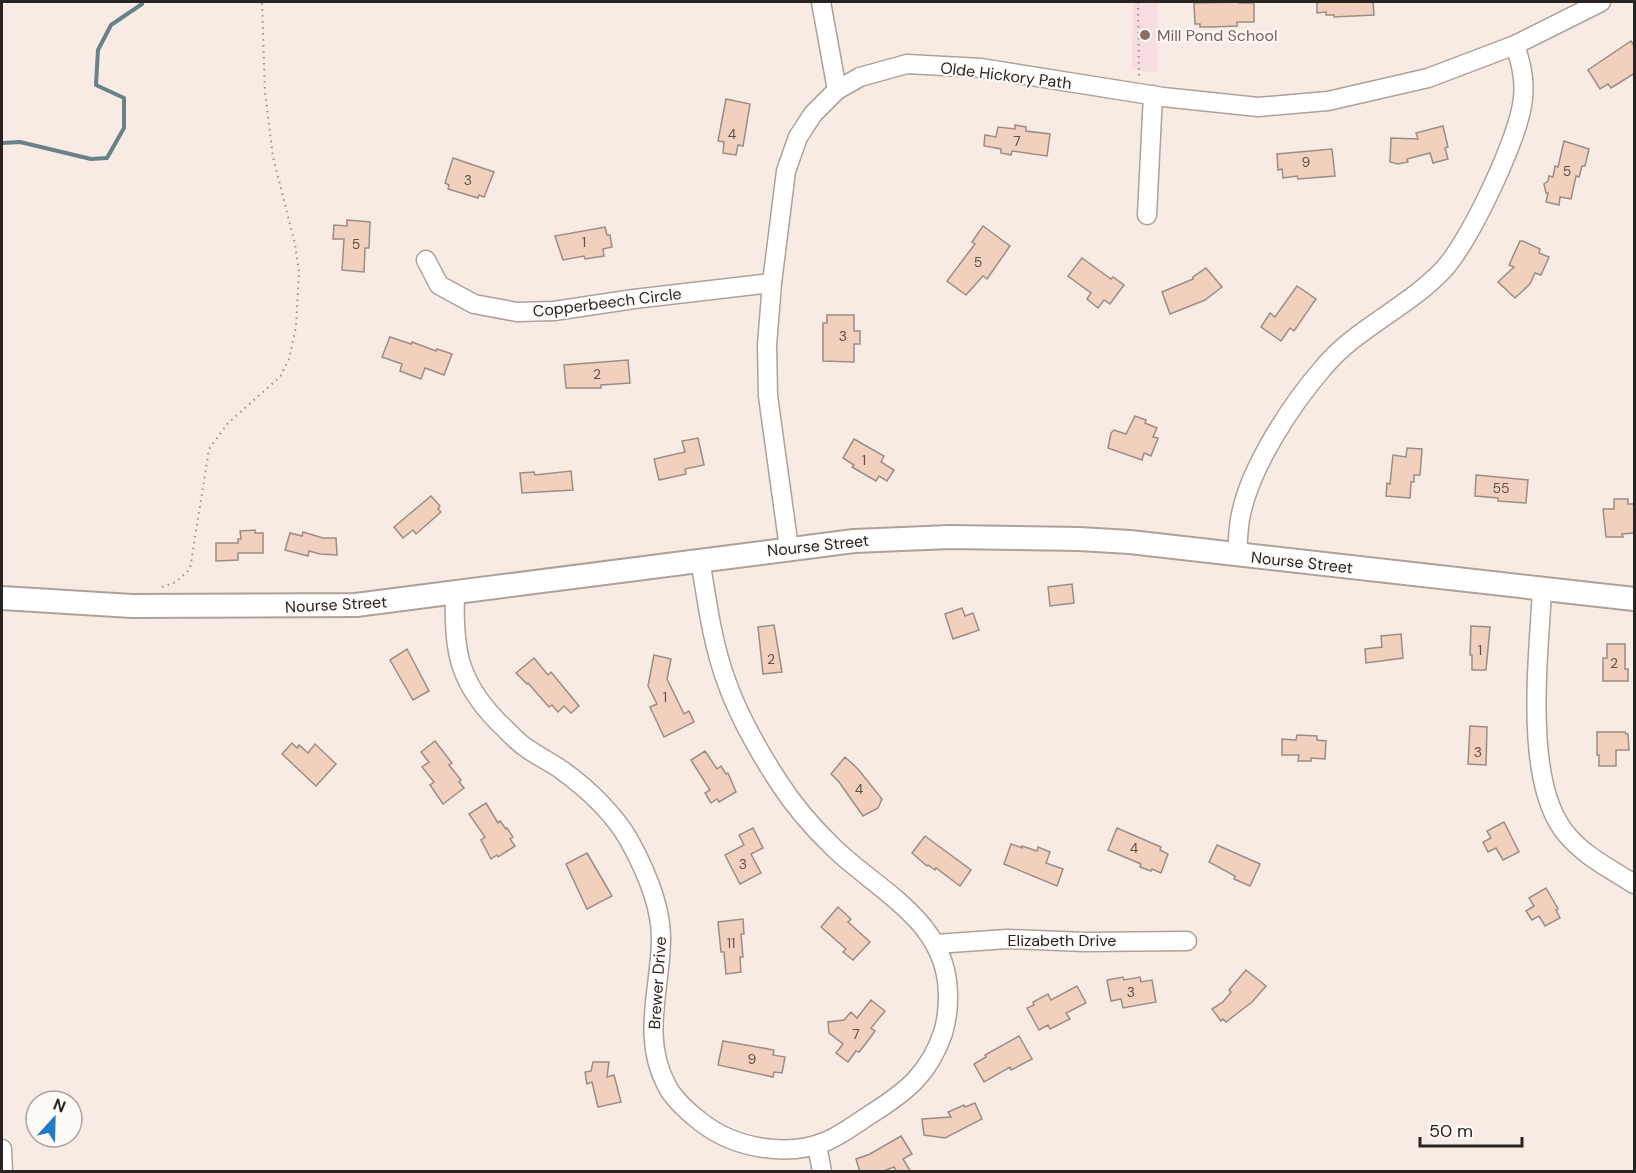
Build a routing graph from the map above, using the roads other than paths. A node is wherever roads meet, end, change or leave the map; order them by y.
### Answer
1 (821, 2) edge
2 (1600, 2) edge
3 (1515, 45) junction
4 (837, 90) junction
5 (1147, 94) junction
6 (1147, 215) dead end
7 (426, 260) dead end
8 (772, 283) junction
9 (789, 548) junction
10 (1237, 555) junction
11 (700, 560) junction
12 (1542, 590) junction
13 (454, 594) junction
14 (2, 598) edge
15 (1635, 599) edge
16 (1635, 884) edge
17 (1187, 940) dead end
18 (936, 944) junction
19 (817, 1145) junction
20 (2, 1149) edge
21 (3, 1172) edge
22 (822, 1172) edge

1 - 4 street
2 - 3 street, Olde Hickory Path
3 - 5 street, Olde Hickory Path
3 - 10 street
4 - 5 street, Olde Hickory Path
4 - 8 street, Olde Hickory Path
5 - 6 street
7 - 8 street, Copperbeech Circle
8 - 9 street, Olde Hickory Path
9 - 10 main road, Nourse Street
9 - 11 main road, Nourse Street
10 - 12 main road, Nourse Street
11 - 13 main road, Nourse Street
11 - 18 street, Brewer Drive
12 - 15 main road, Nourse Street
12 - 16 street
13 - 14 main road, Nourse Street
13 - 19 street, Brewer Drive
17 - 18 street, Elizabeth Drive
18 - 19 street, Brewer Drive
19 - 22 street
20 - 21 street

